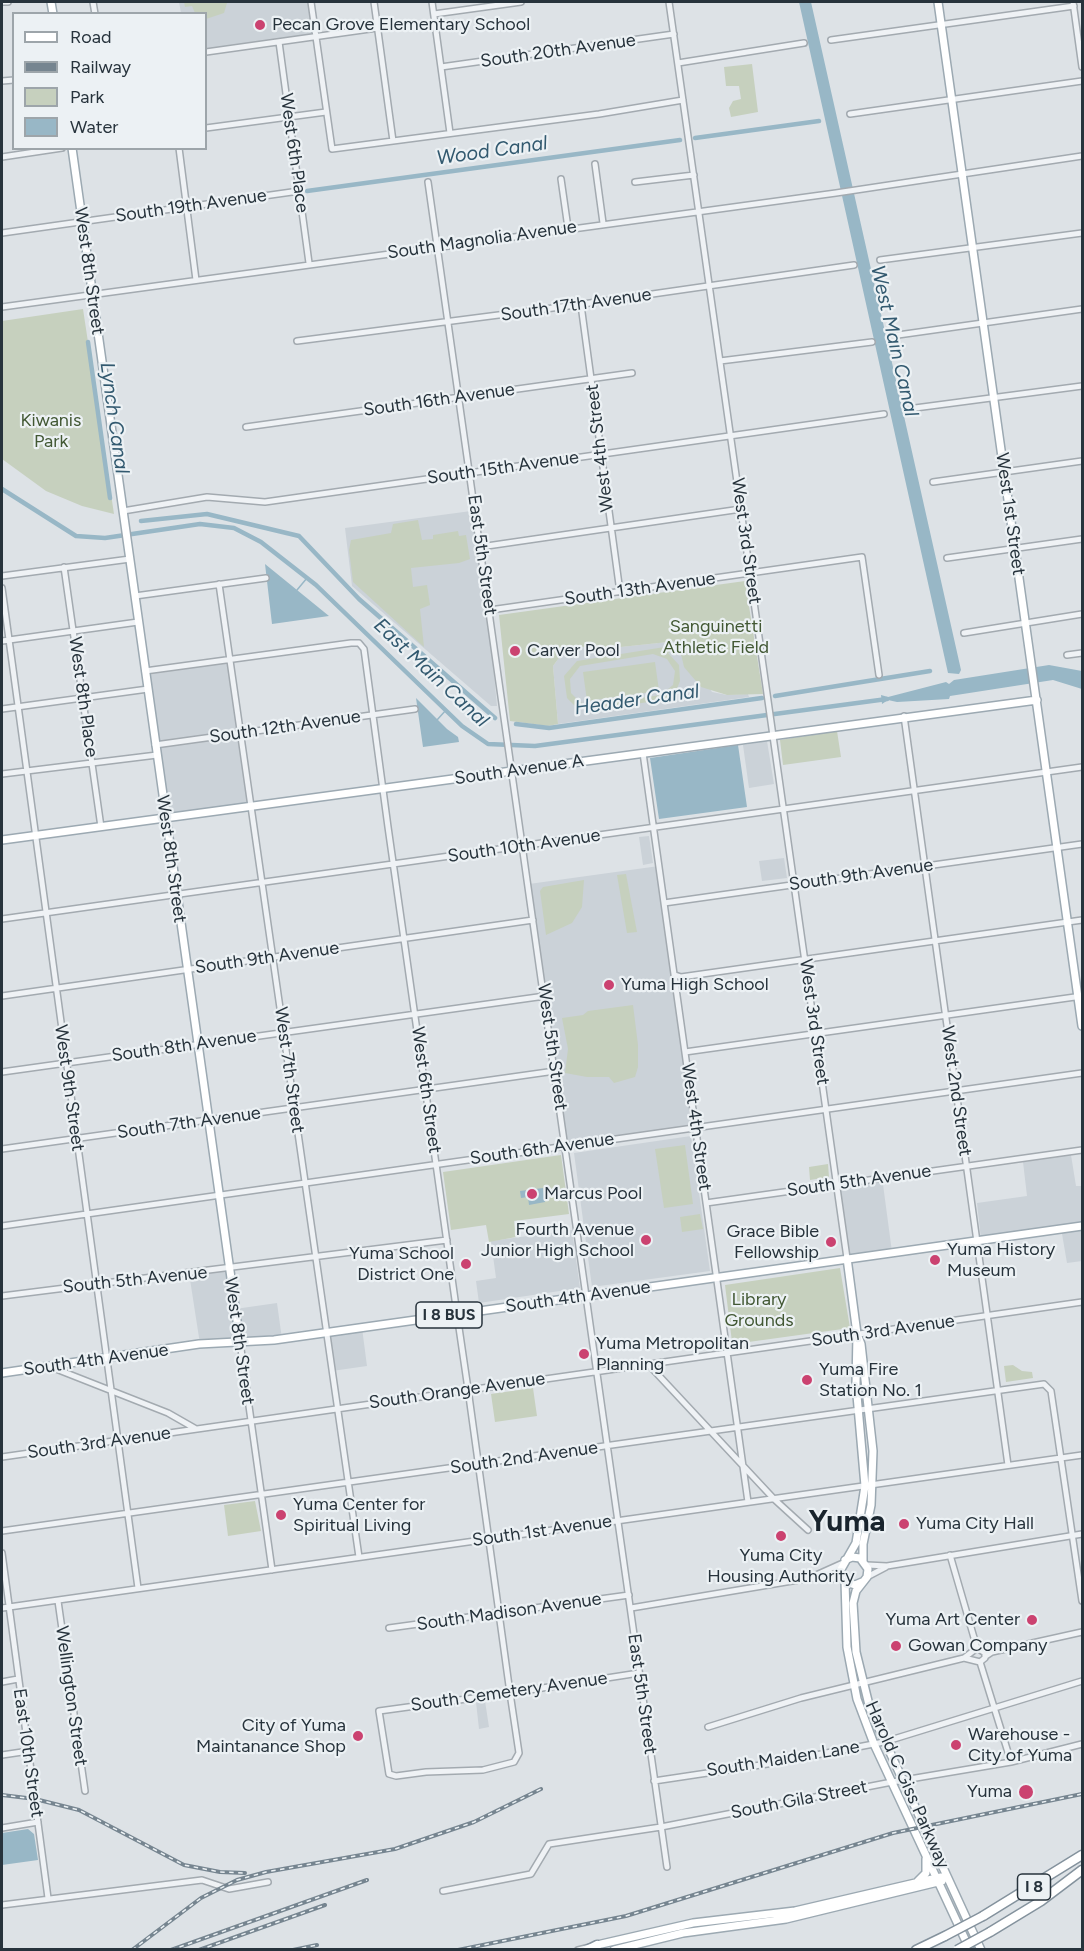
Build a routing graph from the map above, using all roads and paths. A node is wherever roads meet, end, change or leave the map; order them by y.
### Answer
1 (2, 2) edge
2 (8, 2) edge
3 (311, 2) edge
4 (374, 2) edge
5 (432, 2) edge
6 (521, 2) edge
7 (669, 2) edge
8 (938, 2) edge
9 (1074, 4) edge
10 (434, 14) junction
11 (941, 24) junction
12 (377, 28) junction
13 (674, 34) junction
14 (316, 37) junction
15 (831, 40) dead end
16 (279, 42) junction
17 (804, 43) dead end
18 (207, 52) edge
19 (678, 63) junction
20 (441, 67) junction
21 (1083, 67) edge
22 (1083, 81) edge
23 (952, 98) junction
24 (683, 100) junction
25 (326, 112) junction
26 (850, 114) dead end
27 (289, 117) junction
28 (207, 128) edge
29 (450, 133) junction
30 (393, 141) junction
31 (49, 150) edge
32 (72, 150) edge
33 (179, 150) edge
34 (1083, 156) edge
35 (2, 157) edge
36 (595, 164) dead end
37 (962, 174) junction
38 (694, 175) junction
39 (561, 179) dead end
40 (428, 182) dead end
41 (635, 182) dead end
42 (299, 191) junction
43 (187, 207) junction
44 (699, 211) junction
45 (82, 221) junction
46 (603, 223) junction
47 (567, 228) junction
48 (1083, 232) edge
49 (2, 233) edge
50 (437, 246) junction
51 (973, 248) junction
52 (880, 260) dead end
53 (309, 263) junction
54 (854, 264) dead end
55 (196, 280) junction
56 (710, 285) junction
57 (93, 295) junction
58 (580, 305) junction
59 (2, 307) edge
60 (1083, 309) edge
61 (448, 322) junction
62 (983, 322) junction
63 (898, 335) dead end
64 (297, 341) dead end
65 (872, 342) dead end
66 (720, 361) junction
67 (632, 373) dead end
68 (592, 379) junction
69 (1083, 386) edge
70 (459, 397) junction
71 (994, 398) junction
72 (915, 408) dead end
73 (884, 414) dead end
74 (246, 427) dead end
75 (731, 436) junction
76 (601, 454) junction
77 (1083, 461) edge
78 (471, 473) junction
79 (1005, 473) junction
80 (933, 482) dead end
81 (741, 509) junction
82 (123, 511) junction
83 (610, 527) junction
84 (1083, 538) edge
85 (480, 547) junction
86 (1015, 548) junction
87 (947, 558) dead end
88 (130, 559) junction
89 (64, 567) junction
90 (750, 572) junction
91 (2, 576) edge
92 (266, 578) dead end
93 (219, 584) junction
94 (2, 588) edge
95 (620, 592) junction
96 (135, 596) junction
97 (489, 610) junction
98 (1083, 614) edge
99 (138, 622) junction
100 (1026, 622) junction
101 (73, 631) junction
102 (964, 633) dead end
103 (9, 640) junction
104 (2, 641) edge
105 (1083, 653) edge
106 (1067, 655) dead end
107 (231, 659) junction
108 (145, 671) junction
109 (879, 675) dead end
110 (148, 689) junction
111 (83, 698) junction
112 (1036, 700) junction
113 (19, 706) junction
114 (2, 709) edge
115 (415, 709) dead end
116 (373, 715) junction
117 (904, 716) junction
118 (241, 734) junction
119 (773, 735) junction
120 (155, 745) junction
121 (510, 751) joint
122 (643, 753) junction
123 (157, 755) junction
124 (92, 762) junction
125 (1083, 767) edge
126 (27, 771) junction
127 (513, 771) junction
128 (1047, 773) junction
129 (2, 774) edge
130 (383, 789) junction
131 (915, 791) junction
132 (252, 807) junction
133 (784, 809) junction
134 (165, 818) junction
135 (101, 827) junction
136 (653, 827) junction
137 (34, 836) junction
138 (2, 840) edge
139 (1083, 844) edge
140 (524, 846) junction
141 (1057, 848) junction
142 (393, 866) junction
143 (925, 866) junction
144 (263, 883) junction
145 (794, 885) junction
146 (176, 896) junction
147 (664, 903) junction
148 (44, 913) junction
149 (2, 919) edge
150 (534, 920) junction
151 (1083, 920) edge
152 (1068, 922) junction
153 (404, 938) junction
154 (935, 941) junction
155 (273, 957) junction
156 (805, 959) junction
157 (186, 969) junction
158 (675, 974) junction
159 (55, 988) junction
160 (2, 996) edge
161 (544, 996) junction
162 (1080, 996) edge
163 (415, 1014) junction
164 (946, 1016) junction
165 (1083, 1026) edge
166 (284, 1032) junction
167 (816, 1035) junction
168 (198, 1045) junction
169 (685, 1052) junction
170 (65, 1063) junction
171 (555, 1071) junction
172 (2, 1072) edge
173 (1083, 1073) edge
174 (425, 1090) junction
175 (956, 1090) junction
176 (295, 1108) junction
177 (826, 1109) junction
178 (208, 1120) junction
179 (696, 1127) junction
180 (76, 1139) junction
181 (566, 1146) junction
182 (2, 1149) edge
183 (1083, 1150) edge
184 (436, 1164) junction
185 (966, 1166) junction
186 (305, 1183) junction
187 (837, 1184) junction
188 (219, 1195) junction
189 (706, 1203) junction
190 (86, 1214) junction
191 (2, 1226) edge
192 (1083, 1226) edge
193 (447, 1240) junction
194 (977, 1240) junction
195 (316, 1257) junction
196 (847, 1258) junction
197 (229, 1269) junction
198 (717, 1277) junction
199 (96, 1283) junction
200 (2, 1296) edge
201 (587, 1296) junction
202 (1083, 1302) edge
203 (457, 1314) junction
204 (987, 1316) junction
205 (327, 1332) junction
206 (857, 1334) junction
207 (240, 1342) junction
208 (728, 1352) junction
209 (106, 1359) junction
210 (648, 1364) junction
211 (51, 1367) junction
212 (598, 1371) junction
213 (2, 1373) edge
214 (468, 1389) junction
215 (111, 1391) junction
216 (998, 1391) junction
217 (338, 1408) junction
218 (868, 1409) junction
219 (860, 1410) junction
220 (250, 1421) junction
221 (739, 1427) junction
222 (196, 1429) junction
223 (710, 1432) junction
224 (118, 1441) junction
225 (608, 1446) junction
226 (1083, 1455) edge
227 (2, 1457) edge
228 (1060, 1458) junction
229 (478, 1465) junction
230 (1008, 1465) junction
231 (743, 1466) junction
232 (348, 1483) junction
233 (869, 1486) junction
234 (261, 1495) junction
235 (774, 1499) junction
236 (747, 1502) junction
237 (128, 1514) junction
238 (618, 1521) junction
239 (808, 1530) dead end
240 (2, 1531) edge
241 (1083, 1534) edge
242 (1072, 1535) junction
243 (488, 1539) junction
244 (2, 1553) edge
245 (950, 1555) junction
246 (359, 1557) junction
247 (844, 1561) junction
248 (865, 1563) junction
249 (887, 1566) junction
250 (272, 1570) junction
251 (810, 1578) junction
252 (865, 1579) junction
253 (844, 1580) junction
254 (138, 1588) junction
255 (629, 1595) junction
256 (58, 1601) junction
257 (1083, 1601) edge
258 (9, 1607) junction
259 (2, 1608) edge
260 (631, 1608) junction
261 (499, 1614) junction
262 (389, 1628) dead end
263 (1083, 1632) edge
264 (992, 1652) junction
265 (976, 1653) junction
266 (986, 1656) junction
267 (980, 1662) junction
268 (639, 1673) junction
269 (18, 1679) junction
270 (1083, 1681) edge
271 (2, 1682) edge
272 (862, 1683) junction
273 (854, 1685) junction
274 (510, 1693) junction
275 (994, 1707) junction
276 (708, 1727) dead end
277 (884, 1742) junction
278 (874, 1744) junction
279 (1083, 1744) edge
280 (29, 1751) junction
281 (2, 1755) edge
282 (1011, 1762) junction
283 (389, 1774) joint
284 (902, 1780) junction
285 (654, 1781) junction
286 (892, 1782) junction
287 (85, 1791) dead end
288 (38, 1822) junction
289 (661, 1827) junction
290 (2, 1828) edge
291 (924, 1848) junction
292 (1083, 1855) edge
293 (667, 1867) dead end
294 (1083, 1870) edge
295 (942, 1877) junction
296 (268, 1882) dead end
297 (915, 1883) junction
298 (929, 1886) junction
299 (443, 1891) dead end
300 (946, 1895) junction
301 (48, 1898) junction
302 (2, 1905) edge
303 (929, 1943) junction
304 (597, 1945) junction
305 (578, 1950) edge
306 (587, 1950) edge
307 (614, 1950) edge
308 (909, 1950) edge
309 (916, 1950) edge
310 (957, 1950) edge
311 (970, 1950) edge
312 (981, 1950) edge

1 - 2 street
3 - 14 street
4 - 12 street
5 - 10 street
6 - 10 street
7 - 13 street, West 3rd Street
8 - 11 main road, West 1st Street
9 - 11 street
9 - 21 street
10 - 20 street
11 - 15 street
11 - 23 main road, West 1st Street
12 - 14 street
12 - 30 street
13 - 19 street, West 3rd Street
13 - 20 street, South 20th Avenue
14 - 16 street
14 - 25 street
16 - 18 street
16 - 27 street, West 6th Place
17 - 19 street
19 - 24 street, West 3rd Street
20 - 29 street
22 - 23 street
23 - 26 street
23 - 37 main road, West 1st Street
24 - 29 street
24 - 38 street, West 3rd Street
25 - 27 street
25 - 30 street
27 - 28 street
27 - 42 street, West 6th Place
29 - 30 street
31 - 35 street
32 - 45 main road, West 8th Street
33 - 43 street
34 - 37 street, South Magnolia Avenue
36 - 46 street
37 - 44 street, South Magnolia Avenue
37 - 51 main road, West 1st Street
38 - 41 street
38 - 44 street, West 3rd Street
39 - 47 street
40 - 50 street, East 5th Street
42 - 43 street, South 19th Avenue
42 - 53 street, West 6th Place
43 - 45 street, South 19th Avenue
43 - 55 street
44 - 46 street, South Magnolia Avenue
44 - 56 street, West 3rd Street
45 - 49 street, South 19th Avenue
45 - 57 main road, West 8th Street
46 - 47 street, South Magnolia Avenue
47 - 50 street, South Magnolia Avenue
48 - 51 street
50 - 53 street, South Magnolia Avenue
50 - 61 street, East 5th Street
51 - 52 street
51 - 62 main road, West 1st Street
53 - 55 street, South Magnolia Avenue
54 - 56 street, South 17th Avenue
55 - 57 street, South Magnolia Avenue
56 - 58 street, South 17th Avenue
56 - 66 street, West 3rd Street
57 - 59 street, South Magnolia Avenue
57 - 82 main road, West 8th Street
58 - 61 street, South 17th Avenue
58 - 68 street, West 4th Street
60 - 62 street
61 - 64 street, South 17th Avenue
61 - 70 street, East 5th Street
62 - 63 street
62 - 71 main road, West 1st Street
65 - 66 street
66 - 75 street, West 3rd Street
67 - 68 street, South 16th Avenue
68 - 70 street, South 16th Avenue
68 - 76 street, West 4th Street
69 - 71 street
70 - 74 street, South 16th Avenue
70 - 78 street, East 5th Street
71 - 72 street
71 - 79 main road, West 1st Street
73 - 75 street, South 15th Avenue
75 - 76 street, South 15th Avenue
75 - 81 street, West 3rd Street
76 - 78 street, South 15th Avenue
76 - 83 street, West 4th Street
77 - 79 street
78 - 82 street, South 15th Avenue
78 - 85 street, East 5th Street
79 - 80 street
79 - 86 main road, West 1st Street
81 - 83 street
81 - 90 street, West 3rd Street
82 - 88 main road, West 8th Street
83 - 85 street
83 - 95 street, West 4th Street
84 - 86 street
85 - 97 street, East 5th Street
86 - 87 street
86 - 100 main road, West 1st Street
88 - 89 street
88 - 96 main road, West 8th Street
89 - 91 street
89 - 101 street, West 8th Place
90 - 95 street, South 13th Avenue
90 - 109 street, South 13th Avenue
90 - 119 street, West 3rd Street
92 - 93 street
93 - 96 street
93 - 107 street, West 7th Street
94 - 103 street, West 9th Street
95 - 97 street, South 13th Avenue
96 - 99 main road, West 8th Street
97 - 121 street, East 5th Street
98 - 100 street
99 - 101 street
99 - 108 main road, West 8th Street
100 - 102 street
100 - 112 main road, West 1st Street
101 - 103 street
101 - 111 street, West 8th Place
103 - 104 street
103 - 113 street, West 9th Street
105 - 106 street
107 - 108 street
107 - 116 street, West 6th Street
107 - 118 street, West 7th Street
108 - 110 main road, West 8th Street
110 - 111 street
110 - 120 main road, West 8th Street
111 - 113 street
111 - 124 street, West 8th Place
112 - 117 main road, South Avenue A
112 - 128 main road, West 1st Street
113 - 114 street
113 - 126 street, West 9th Street
115 - 116 street, South 12th Avenue
116 - 118 street, South 12th Avenue
116 - 130 street, West 6th Street
117 - 119 main road, South Avenue A
117 - 131 street, West 2nd Street
118 - 120 street, South 12th Avenue
118 - 132 street, West 7th Street
119 - 122 main road, South Avenue A
119 - 133 street, West 3rd Street
120 - 123 main road, West 8th Street
121 - 127 street, West 5th Street
122 - 127 main road, South Avenue A
122 - 136 street, West 4th Street
123 - 124 street
123 - 134 main road, West 8th Street
124 - 126 street
124 - 135 street, West 8th Place
125 - 128 street, South 10th Avenue
126 - 129 street
126 - 137 street, West 9th Street
127 - 130 main road, South Avenue A
127 - 140 street, West 5th Street
128 - 131 street, South 10th Avenue
128 - 141 main road, West 1st Street
130 - 132 main road, South Avenue A
130 - 142 street, West 6th Street
131 - 133 street, South 10th Avenue
131 - 143 street, West 2nd Street
132 - 134 main road, South Avenue A
132 - 144 street, West 7th Street
133 - 136 street, South 10th Avenue
133 - 145 street, West 3rd Street
134 - 135 main road, South Avenue A
134 - 146 main road, West 8th Street
135 - 137 main road, South Avenue A
136 - 140 street, South 10th Avenue
136 - 147 street, West 4th Street
137 - 138 main road, South Avenue A
137 - 148 street, West 9th Street
139 - 141 street, South 9th Avenue
140 - 142 street, South 10th Avenue
140 - 150 street, West 5th Street
141 - 143 street, South 9th Avenue
141 - 152 main road, West 1st Street
142 - 144 street, South 10th Avenue
142 - 153 street, West 6th Street
143 - 145 street, South 9th Avenue
143 - 154 street, West 2nd Street
144 - 146 street, South 10th Avenue
144 - 155 street, West 7th Street
145 - 147 street, South 9th Avenue
145 - 156 street, West 3rd Street
146 - 148 street, South 10th Avenue
146 - 157 main road, West 8th Street
147 - 158 street, West 4th Street
148 - 149 street, South 10th Avenue
148 - 159 street, West 9th Street
150 - 153 street, South 9th Avenue
150 - 161 street, West 5th Street
151 - 152 street
152 - 154 street
152 - 162 main road, West 1st Street
153 - 155 street, South 9th Avenue
153 - 163 street, West 6th Street
154 - 156 street
154 - 164 street, West 2nd Street
155 - 157 street, South 9th Avenue
155 - 166 street, West 7th Street
156 - 158 street
156 - 167 street, West 3rd Street
157 - 159 street, South 9th Avenue
157 - 168 main road, West 8th Street
158 - 169 street, West 4th Street
159 - 160 street, South 9th Avenue
159 - 170 street, West 9th Street
161 - 163 street, South 8th Avenue
161 - 171 street, West 5th Street
162 - 164 street
162 - 165 main road, West 1st Street
163 - 166 street, South 8th Avenue
163 - 174 street, West 6th Street
164 - 167 street
164 - 175 street, West 2nd Street
166 - 168 street, South 8th Avenue
166 - 176 street, West 7th Street
167 - 169 street
167 - 177 street, West 3rd Street
168 - 170 street, South 8th Avenue
168 - 178 main road, West 8th Street
169 - 179 street, West 4th Street
170 - 172 street, South 8th Avenue
170 - 180 street, West 9th Street
171 - 174 street, South 7th Avenue
171 - 181 street, West 5th Street
173 - 175 street, South 6th Avenue
174 - 176 street, South 7th Avenue
174 - 184 street, West 6th Street
175 - 177 street, South 6th Avenue
175 - 185 street, West 2nd Street
176 - 178 street, South 7th Avenue
176 - 186 street, West 7th Street
177 - 179 street, South 6th Avenue
177 - 187 street, West 3rd Street
178 - 180 street, South 7th Avenue
178 - 188 main road, West 8th Street
179 - 181 street, South 6th Avenue
179 - 189 street, West 4th Street
180 - 182 street, South 7th Avenue
180 - 190 street, West 9th Street
181 - 184 street, South 6th Avenue
181 - 201 street, West 5th Street
183 - 185 street, South 5th Avenue
184 - 186 street, South 6th Avenue
184 - 193 street, West 6th Street
185 - 187 street, South 5th Avenue
185 - 194 street, West 2nd Street
186 - 188 street, South 6th Avenue
186 - 195 street, West 7th Street
187 - 189 street, South 5th Avenue
187 - 196 street, West 3rd Street
188 - 190 street, South 6th Avenue
188 - 197 main road, West 8th Street
189 - 198 street, West 4th Street
190 - 191 street, South 6th Avenue
190 - 199 street, West 9th Street
192 - 194 main road, South 4th Avenue / I 8 BUS
193 - 195 street, South 5th Avenue
193 - 203 street, West 6th Street
194 - 196 main road, South 4th Avenue / I 8 BUS
194 - 204 street, West 2nd Street
195 - 197 street, South 5th Avenue
195 - 205 street, West 7th Street
196 - 198 main road, South 4th Avenue / I 8 BUS
196 - 206 main road
197 - 199 street, South 5th Avenue
197 - 207 main road, West 8th Street
198 - 201 main road, South 4th Avenue / I 8 BUS
198 - 208 street, West 4th Street
199 - 200 street, South 5th Avenue
199 - 209 street, West 9th Street
201 - 203 main road, South 4th Avenue / I 8 BUS
201 - 212 street, West 5th Street
202 - 204 street, South 3rd Avenue
203 - 205 main road, South 4th Avenue / I 8 BUS
203 - 214 street, West 6th Street
204 - 206 street, South 3rd Avenue
204 - 216 street, West 2nd Street
205 - 207 main road, South 4th Avenue / I 8 BUS
205 - 217 street, West 7th Street
206 - 208 street, South 3rd Avenue
206 - 218 main road
206 - 219 main road
207 - 209 main road, South 4th Avenue / I 8 BUS
207 - 220 street, West 8th Street
208 - 210 street, South 3rd Avenue
208 - 221 street, West 4th Street
209 - 211 main road, South 4th Avenue / I 8 BUS
209 - 215 street, West 9th Street
210 - 212 street, South Orange Avenue
210 - 223 street
211 - 213 main road, South 4th Avenue / I 8 BUS
211 - 215 street
212 - 214 street, South Orange Avenue
212 - 225 street, West 5th Street
214 - 217 street, South Orange Avenue
214 - 229 street, West 6th Street
215 - 222 street
215 - 224 street, West 9th Street
216 - 218 street, South 2nd Avenue
216 - 228 street, South 2nd Avenue
216 - 230 street, West 2nd Street
217 - 220 street, South Orange Avenue
217 - 232 street, West 7th Street
218 - 219 street, South 2nd Avenue
218 - 233 main road
219 - 221 street, South 2nd Avenue
219 - 233 main road
220 - 222 street, South Orange Avenue
220 - 234 street, West 8th Street
221 - 223 street, South 2nd Avenue
221 - 231 street, West 4th Street
222 - 224 street, South 3rd Avenue
223 - 225 street, South 2nd Avenue
223 - 231 street
224 - 227 street, South 3rd Avenue
224 - 237 street, West 9th Street
225 - 229 street, South 2nd Avenue
225 - 238 street, West 5th Street
226 - 228 street, South 1st Avenue
228 - 230 street, South 1st Avenue
228 - 242 street
229 - 232 street, South 2nd Avenue
229 - 243 street, West 6th Street
230 - 233 street, South 1st Avenue
231 - 235 street
231 - 236 street, West 4th Street
232 - 234 street, South 2nd Avenue
232 - 246 street, West 7th Street
233 - 235 street, South 1st Avenue
233 - 247 main road
233 - 248 main road
234 - 237 street, South 2nd Avenue
234 - 250 street, West 8th Street
235 - 236 street, South 1st Avenue
235 - 239 street
236 - 238 street, South 1st Avenue
237 - 240 street, South 2nd Avenue
237 - 254 street, West 9th Street
238 - 243 street, South 1st Avenue
238 - 255 street, East 5th Street
241 - 242 street
242 - 245 street
242 - 257 street
243 - 246 street, South 1st Avenue
243 - 261 street, West 6th Street
244 - 258 street, East 10th Street
245 - 249 street
245 - 265 street
246 - 250 street, South 1st Avenue
247 - 248 main road
247 - 251 street
247 - 253 main road
248 - 249 street
248 - 252 main road
249 - 252 street
250 - 254 street, South 1st Avenue
251 - 253 street
251 - 260 street
252 - 253 main road
252 - 272 main road, Harold C Giss Parkway
253 - 273 main road, Harold C Giss Parkway
254 - 256 street, South 1st Avenue
255 - 260 street, East 5th Street
255 - 261 street, South Madison Avenue
256 - 258 street, South 1st Avenue
256 - 287 street, Wellington Street
258 - 259 street, South 1st Avenue
258 - 269 street, East 10th Street
260 - 268 street, East 5th Street
261 - 262 street, South Madison Avenue
261 - 274 street, West 6th Street
263 - 264 street
264 - 265 street
264 - 266 street
265 - 266 street
265 - 267 street
265 - 272 street
266 - 267 street
267 - 275 street
268 - 274 street, South Cemetery Avenue
268 - 285 street, East 5th Street
269 - 271 street
269 - 280 street, East 10th Street
270 - 275 street, South Maiden Lane
272 - 273 street
272 - 277 main road, Harold C Giss Parkway
273 - 276 street
273 - 278 main road, Harold C Giss Parkway
274 - 283 street, South Cemetery Avenue
274 - 283 street, West 6th Street
275 - 277 street, South Maiden Lane
275 - 282 street
277 - 278 street, South Maiden Lane
277 - 284 main road, Harold C Giss Parkway
278 - 285 street, South Maiden Lane
278 - 286 main road, Harold C Giss Parkway
279 - 282 street, South Gila Street
280 - 281 street
280 - 288 street, East 10th Street
282 - 284 street, South Gila Street
284 - 286 street, South Gila Street
284 - 295 main road, Harold C Giss Parkway
285 - 289 street, East 5th Street
286 - 289 street, South Gila Street
286 - 291 main road, Harold C Giss Parkway
288 - 290 street
288 - 301 street, East 10th Street
289 - 293 street, East 5th Street
289 - 299 street, South Gila Street
291 - 295 main road, Harold C Giss Parkway
291 - 297 main road
292 - 303 highway, I 8, bridge
294 - 310 highway, I 8, bridge
295 - 297 main road
295 - 298 main road
295 - 300 main road, Harold C Giss Parkway
295 - 312 main road, Harold C Giss Parkway
296 - 301 street
297 - 304 main road
298 - 300 main road
298 - 307 main road
300 - 311 main road, Harold C Giss Parkway
301 - 302 street
303 - 308 highway
303 - 309 highway, I 8
304 - 305 street
304 - 306 highway

